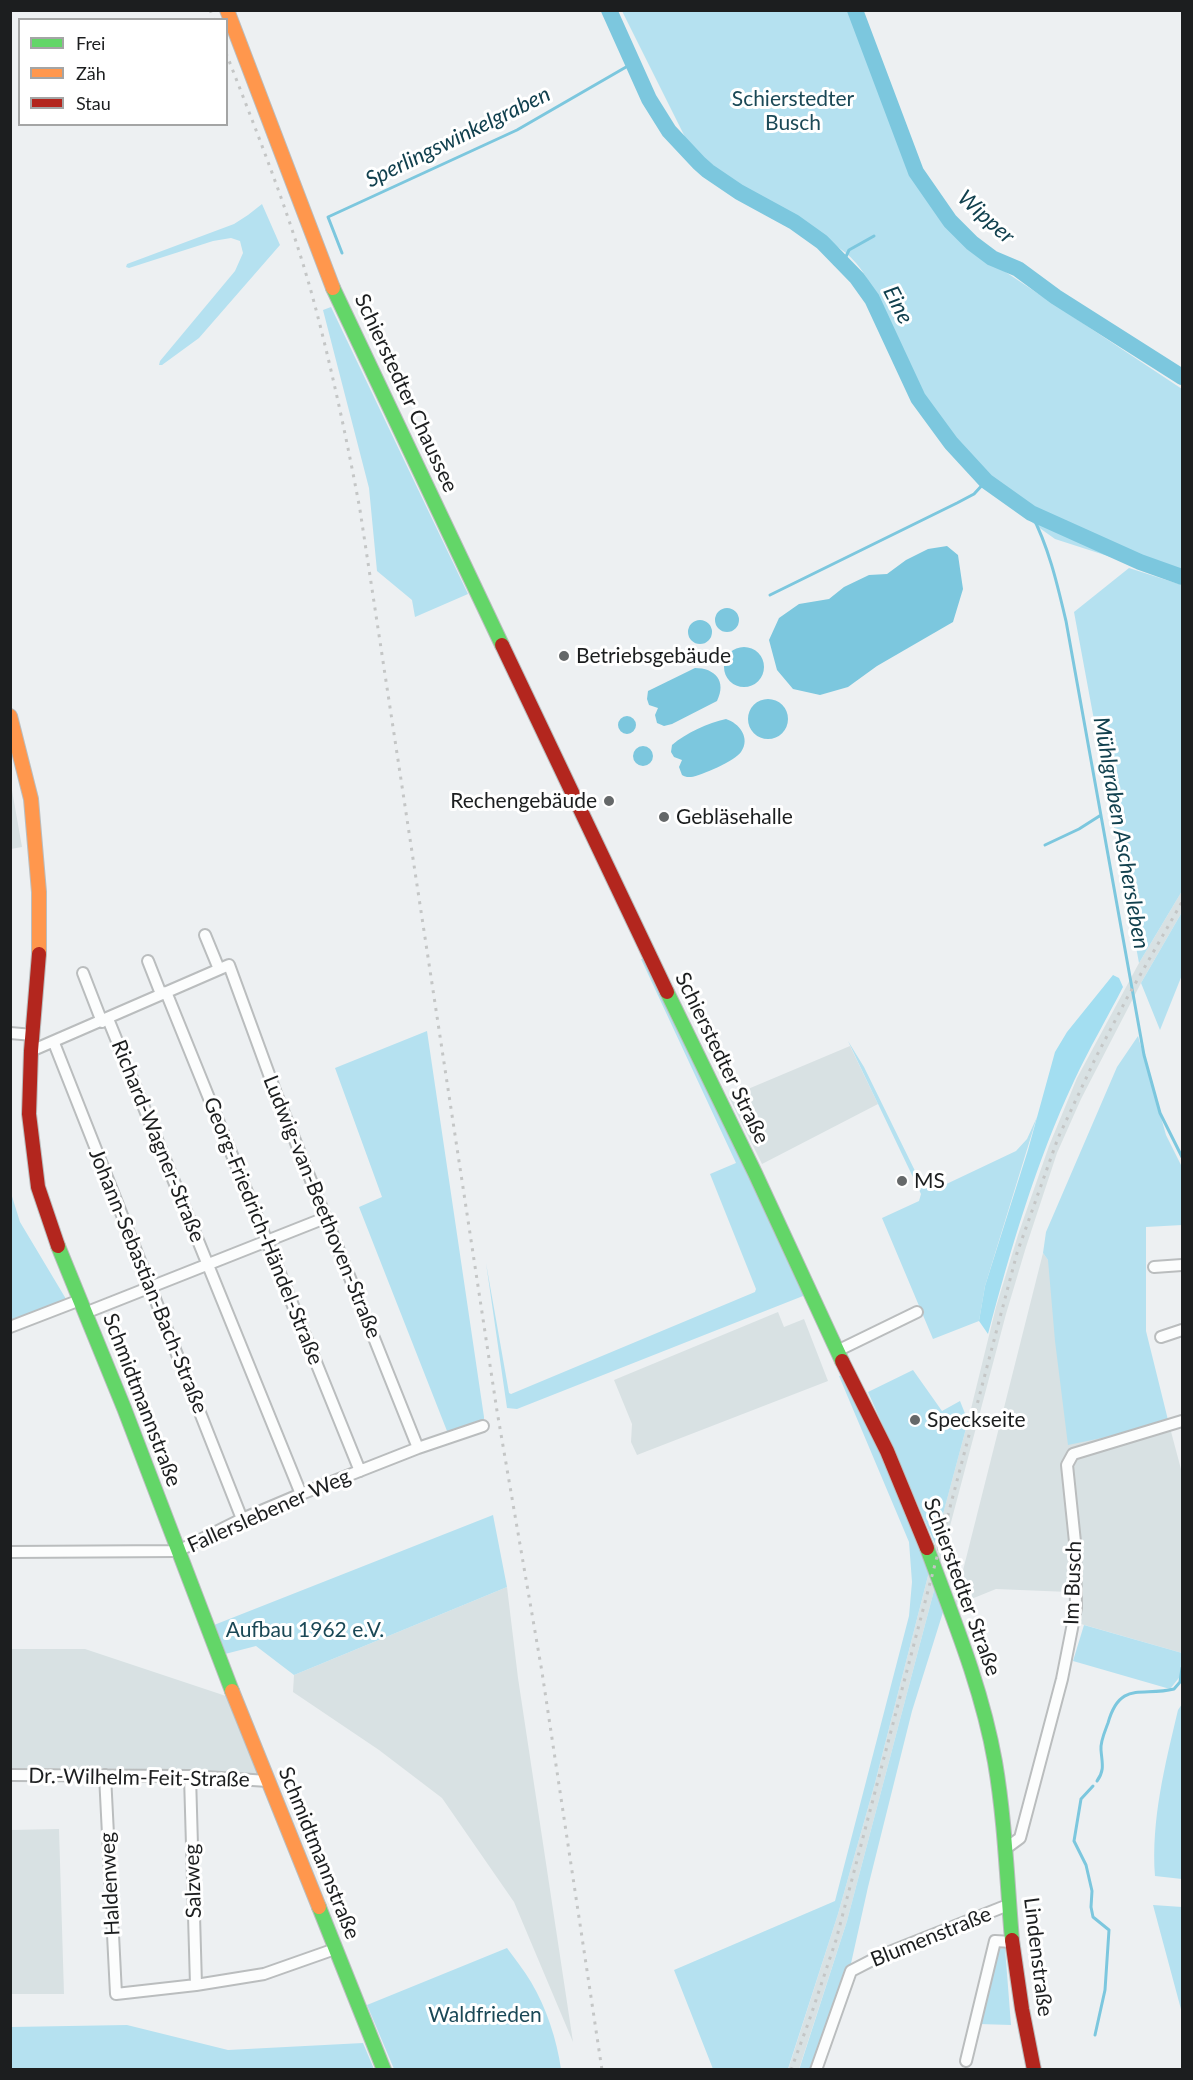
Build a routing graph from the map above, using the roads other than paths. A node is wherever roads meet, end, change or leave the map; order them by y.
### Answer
1 (227, 10) edge
2 (10, 716) edge
3 (568, 784) joint
4 (205, 935) dead end
5 (148, 961) dead end
6 (224, 967) junction
7 (83, 974) dead end
8 (164, 993) junction
9 (105, 1020) junction
10 (10, 1033) edge
11 (33, 1035) junction
12 (54, 1043) junction
13 (31, 1051) junction
14 (325, 1218) junction
15 (266, 1241) junction
16 (209, 1263) junction
17 (1182, 1265) edge
18 (1154, 1267) dead end
19 (150, 1288) junction
20 (83, 1306) junction
21 (918, 1312) dead end
22 (10, 1327) edge
23 (1182, 1330) edge
24 (1161, 1337) dead end
25 (837, 1351) junction
26 (1182, 1421) edge
27 (483, 1426) dead end
28 (418, 1448) junction
29 (360, 1471) junction
30 (301, 1494) junction
31 (242, 1519) junction
32 (178, 1551) junction
33 (10, 1552) edge
34 (10, 1775) edge
35 (105, 1775) junction
36 (190, 1776) junction
37 (268, 1781) junction
38 (1005, 1850) junction
39 (1008, 1905) junction
40 (1012, 1942) junction
41 (335, 1949) junction
42 (196, 1985) junction
43 (966, 2061) dead end
44 (384, 2070) edge
45 (816, 2070) edge
46 (1034, 2070) edge

1 - 3 street, Schierstedter Chaussee
2 - 11 street, Schmidtmannstraße
3 - 25 street, Schierstedter Straße
4 - 6 street, Ludwig-van-Beethoven-Straße
5 - 8 street, Georg-Friedrich-Händel-Straße
6 - 8 street
6 - 14 street, Ludwig-van-Beethoven-Straße
7 - 9 street, Richard-Wagner-Straße
8 - 9 street
8 - 15 street, Georg-Friedrich-Händel-Straße
9 - 12 street
9 - 16 street, Richard-Wagner-Straße
10 - 11 street
11 - 13 street, Schmidtmannstraße
12 - 13 street
12 - 19 street, Johann-Sebastian-Bach-Straße
13 - 20 street, Schmidtmannstraße
14 - 15 street, Richard-Wagner-Straße
14 - 28 street, Ludwig-van-Beethoven-Straße
15 - 16 street, Richard-Wagner-Straße
15 - 29 street, Georg-Friedrich-Händel-Straße
16 - 19 street, Richard-Wagner-Straße
16 - 30 street, Richard-Wagner-Straße
17 - 18 street
19 - 20 street, Richard-Wagner-Straße
19 - 31 street, Johann-Sebastian-Bach-Straße
20 - 22 street, Richard-Wagner-Straße
20 - 32 street, Schmidtmannstraße
21 - 25 street
23 - 24 street
25 - 38 street, Schierstedter Straße
26 - 38 street, Im Busch
27 - 28 street, Fallerslebener Weg
28 - 29 street, Fallerslebener Weg
29 - 30 street, Fallerslebener Weg
30 - 31 street, Fallerslebener Weg
31 - 32 street, Fallerslebener Weg
32 - 33 street, Fallerslebener Weg
32 - 37 street, Schmidtmannstraße
34 - 35 street, Dr.-Wilhelm-Feit-Straße
35 - 36 street, Dr.-Wilhelm-Feit-Straße
35 - 42 street, Haldenweg
36 - 37 street, Dr.-Wilhelm-Feit-Straße
36 - 42 street, Salzweg
37 - 41 street, Schmidtmannstraße
38 - 39 street, Lindenstraße
39 - 40 street, Lindenstraße
39 - 45 street, Blumenstraße
40 - 43 street
40 - 46 street, Lindenstraße
41 - 42 street
41 - 44 street, Schmidtmannstraße

